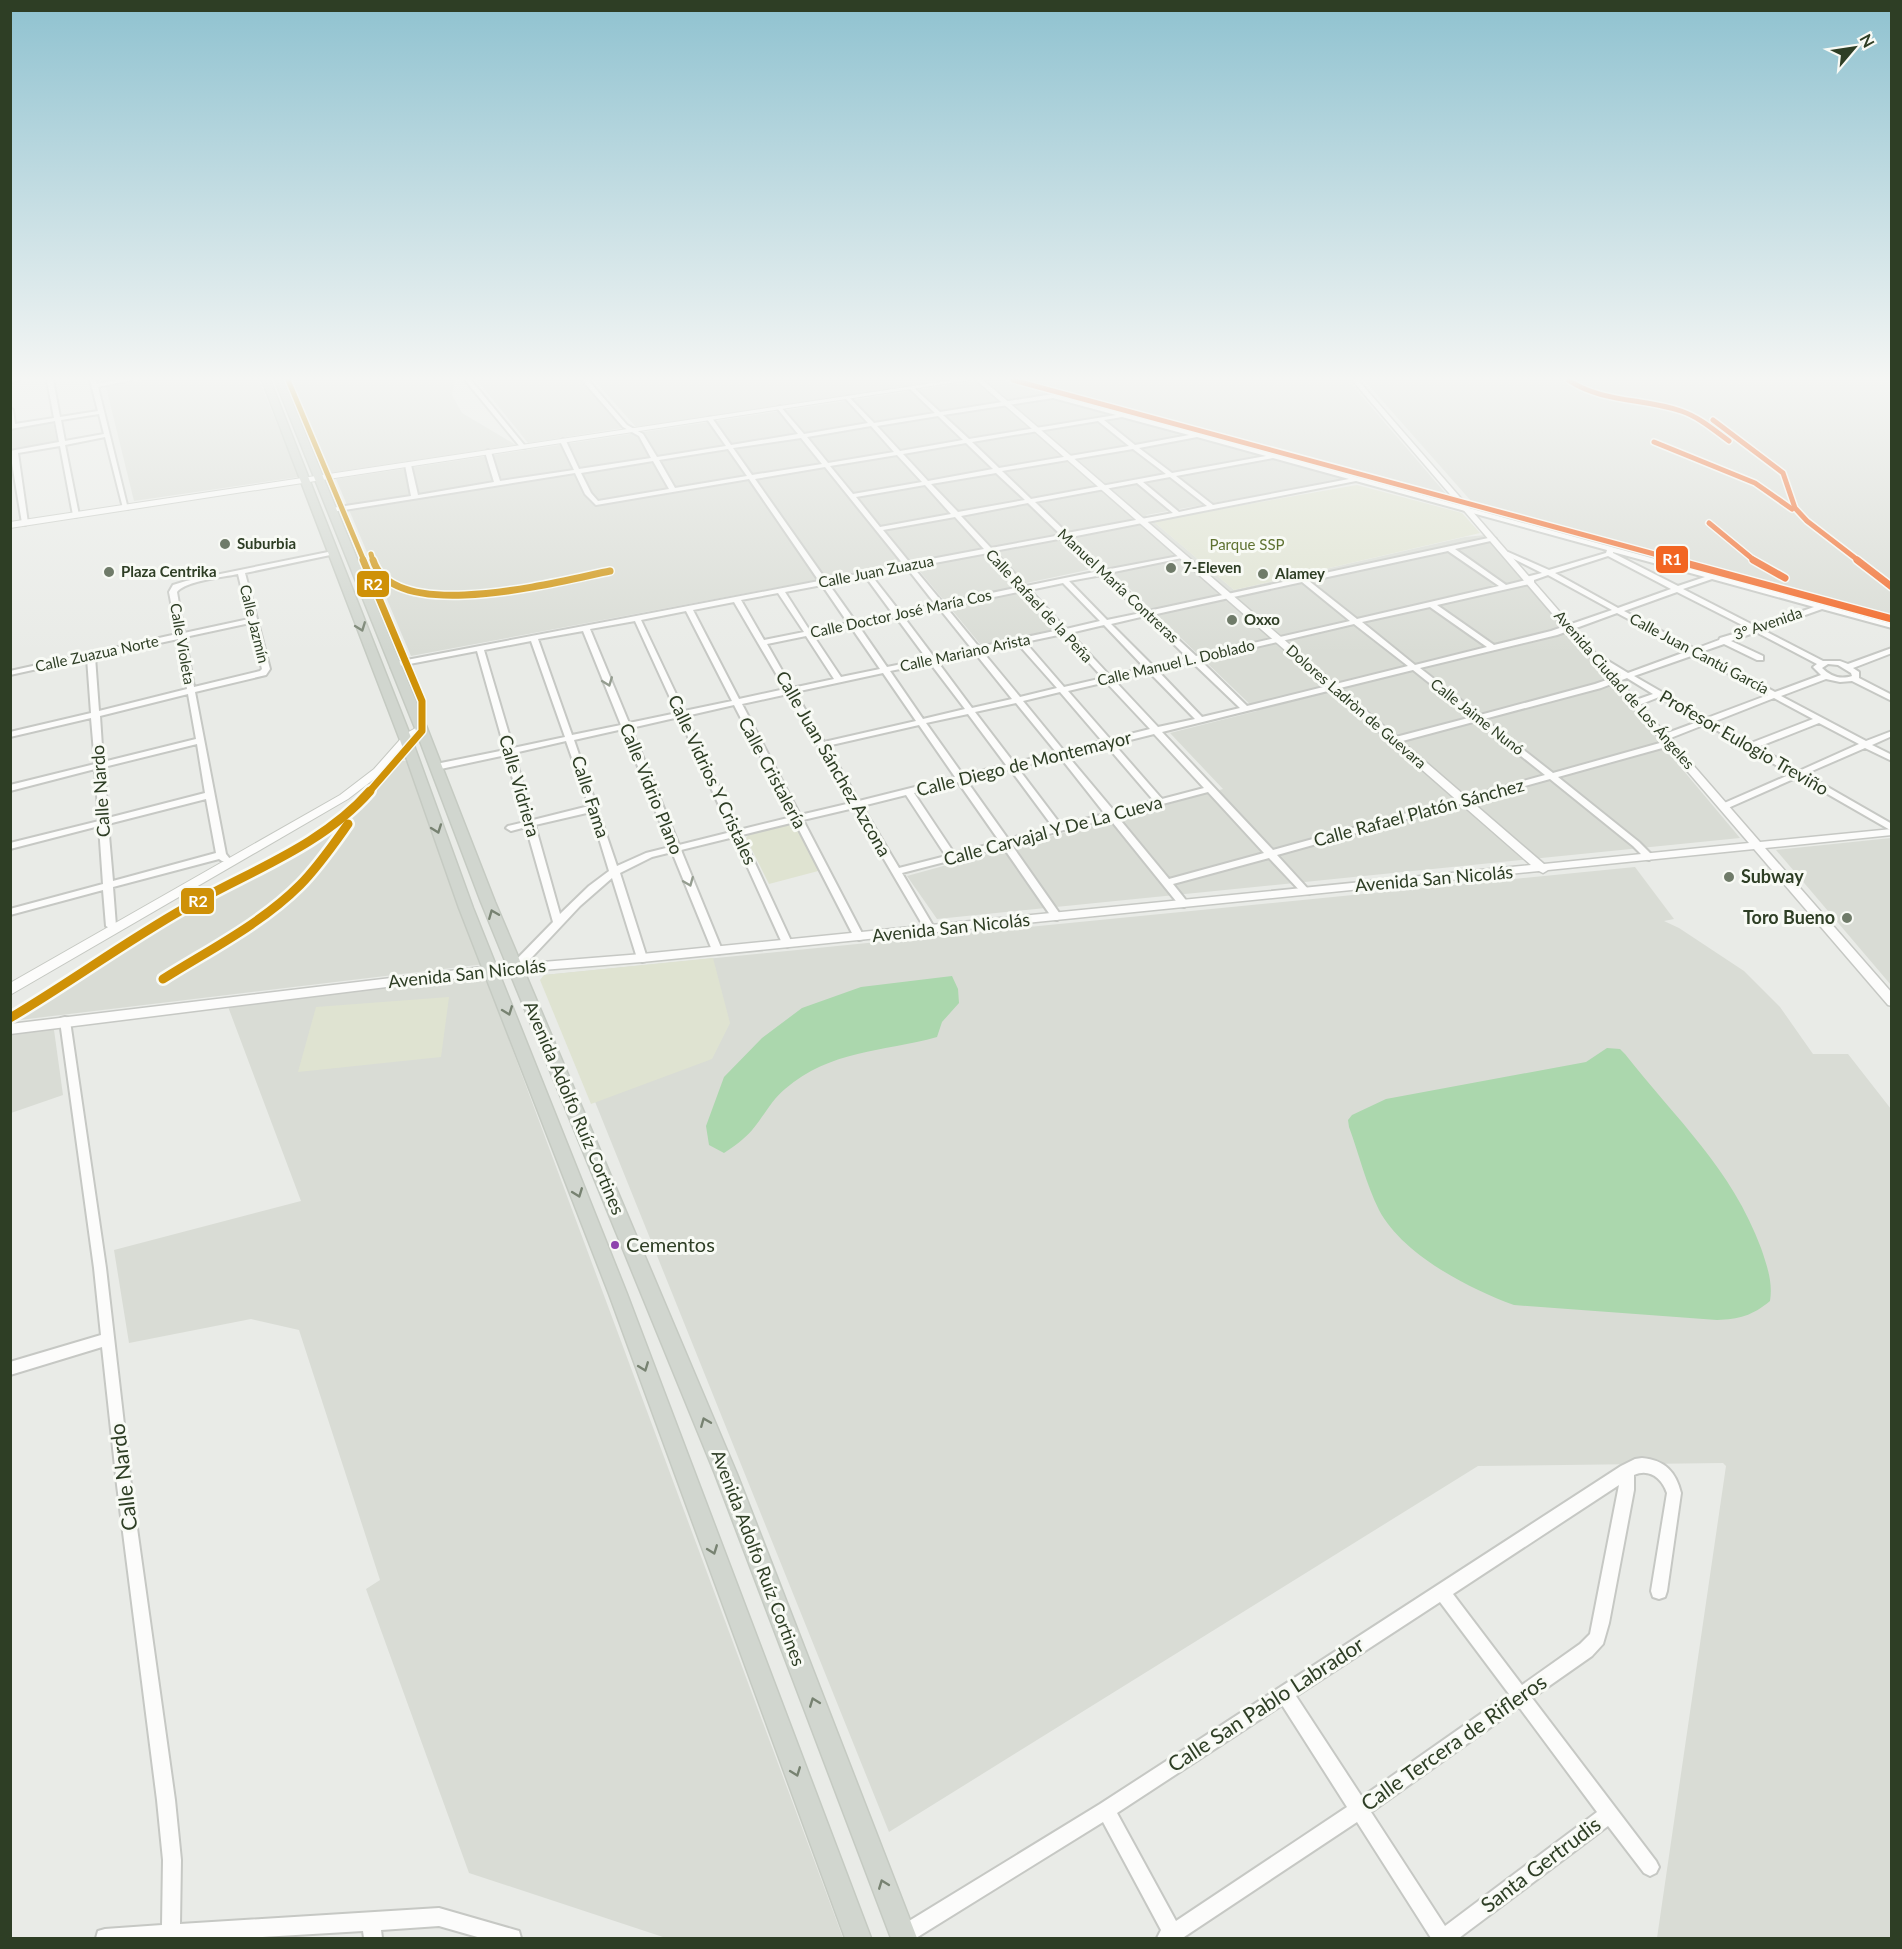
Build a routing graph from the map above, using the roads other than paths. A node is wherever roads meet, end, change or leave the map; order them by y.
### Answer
1 (16, 471) edge
2 (67, 471) edge
3 (116, 471) edge
4 (302, 471) edge
5 (316, 471) edge
6 (367, 471) edge
7 (409, 471) edge
8 (494, 471) edge
9 (585, 471) edge
10 (662, 471) edge
11 (746, 471) edge
12 (788, 471) edge
13 (830, 471) edge
14 (915, 471) edge
15 (992, 471) edge
16 (998, 471) edge
17 (1082, 471) edge
18 (1165, 471) edge
19 (1194, 471) edge
20 (1328, 471) edge
21 (1435, 471) edge
22 (578, 472) junction
23 (1170, 475) junction
24 (750, 477) junction
25 (319, 478) junction
26 (1358, 479) junction
27 (306, 480) junction
28 (1138, 481) junction
29 (926, 483) junction
30 (498, 484) junction
31 (1102, 488) junction
32 (673, 490) junction
33 (851, 496) junction
34 (415, 497) junction
35 (1029, 501) junction
36 (1210, 506) junction
37 (126, 508) junction
38 (1468, 509) junction
39 (332, 510) junction
40 (1176, 512) junction
41 (76, 515) junction
42 (956, 515) junction
43 (1139, 520) junction
44 (25, 523) junction
45 (10, 525) edge
46 (878, 529) junction
47 (1064, 535) junction
48 (1493, 539) junction
49 (1448, 549) junction
50 (988, 550) junction
51 (1610, 552) junction
52 (333, 553) junction
53 (1506, 553) junction
54 (1182, 556) junction
55 (908, 566) junction
56 (241, 572) junction
57 (1104, 573) junction
58 (1549, 573) junction
59 (867, 574) junction
60 (1711, 576) junction
61 (1303, 580) junction
62 (1530, 580) junction
63 (1065, 581) junction
64 (823, 582) junction
65 (1505, 587) junction
66 (1024, 589) junction
67 (780, 590) junction
68 (1677, 590) junction
69 (1228, 596) junction
70 (736, 599) junction
71 (1432, 605) junction
72 (940, 606) junction
73 (1820, 607) junction
74 (688, 608) junction
75 (1617, 610) junction
76 (1147, 613) junction
77 (898, 615) junction
78 (637, 618) junction
79 (253, 620) junction
80 (1106, 622) junction
81 (1356, 622) junction
82 (853, 624) junction
83 (1892, 626) edge
84 (1570, 627) junction
85 (586, 628) junction
86 (1754, 628) junction
87 (1064, 632) junction
88 (808, 633) junction
89 (181, 635) junction
90 (534, 638) junction
91 (1279, 640) junction
92 (1723, 640) junction
93 (1020, 641) junction
94 (762, 643) junction
95 (480, 648) junction
96 (1493, 648) junction
97 (976, 650) junction
98 (1892, 650) edge
99 (1691, 651) junction
100 (91, 655) junction
101 (1597, 658) junction
102 (1760, 658) dead end
103 (1194, 659) junction
104 (932, 660) junction
105 (1821, 663) junction
106 (394, 665) junction
107 (1848, 667) junction
108 (1415, 668) junction
109 (1151, 669) junction
110 (886, 670) junction
111 (10, 673) edge
112 (1627, 675) junction
113 (1826, 676) junction
114 (1615, 678) junction
115 (1854, 679) junction
116 (839, 680) junction
117 (1107, 680) junction
118 (1335, 688) junction
119 (1063, 689) junction
120 (790, 690) junction
121 (191, 692) junction
122 (407, 693) junction
123 (1660, 694) junction
124 (1776, 696) junction
125 (389, 699) junction
126 (1892, 699) edge
127 (1017, 700) junction
128 (735, 702) junction
129 (1636, 703) junction
130 (1246, 709) junction
131 (969, 711) junction
132 (681, 714) junction
133 (96, 715) junction
134 (1480, 718) junction
135 (1201, 720) junction
136 (1819, 720) junction
137 (922, 722) junction
138 (1708, 722) junction
139 (420, 725) junction
140 (625, 726) junction
141 (1155, 731) junction
142 (1892, 732) edge
143 (10, 735) edge
144 (404, 736) junction
145 (570, 738) junction
146 (1395, 740) junction
147 (1668, 740) junction
148 (199, 741) junction
149 (1109, 743) junction
150 (1864, 744) junction
151 (822, 745) junction
152 (1750, 747) junction
153 (510, 751) junction
154 (1061, 755) junction
155 (1892, 759) edge
156 (99, 766) junction
157 (436, 767) junction
158 (1011, 767) junction
159 (1796, 774) junction
160 (1552, 776) junction
161 (962, 779) junction
162 (10, 788) edge
163 (444, 788) junction
164 (1209, 789) junction
165 (909, 792) junction
166 (423, 793) junction
167 (210, 795) junction
168 (1464, 800) junction
169 (1160, 802) junction
170 (857, 804) junction
171 (1725, 806) junction
172 (594, 808) junction
173 (1111, 815) junction
174 (796, 819) junction
175 (104, 823) junction
176 (530, 824) junction
177 (511, 828) dead end
178 (1891, 829) edge
179 (1059, 830) junction
180 (738, 834) junction
181 (1006, 843) junction
182 (10, 846) edge
183 (1759, 846) junction
184 (675, 848) junction
185 (1270, 854) junction
186 (223, 857) junction
187 (952, 857) junction
188 (1648, 858) junction
189 (1543, 869) junction
190 (613, 871) junction
191 (896, 872) junction
192 (1167, 883) junction
193 (108, 886) junction
194 (1306, 892) junction
195 (1184, 904) junction
196 (10, 912) edge
197 (1057, 917) junction
198 (558, 923) junction
199 (111, 926) junction
200 (930, 929) junction
201 (859, 937) junction
202 (787, 943) junction
203 (717, 950) junction
204 (642, 958) junction
205 (515, 968) junction
206 (491, 970) junction
207 (10, 983) edge
208 (10, 990) edge
209 (1892, 1002) edge
210 (65, 1021) junction
211 (10, 1029) edge
212 (109, 1339) junction
213 (10, 1369) edge
214 (1626, 1471) junction
215 (1442, 1591) junction
216 (1659, 1591) dead end
217 (1284, 1693) junction
218 (1521, 1697) junction
219 (1360, 1809) junction
220 (1106, 1810) junction
221 (1610, 1814) junction
222 (1650, 1866) dead end
223 (372, 1930) edge
224 (171, 1934) junction
225 (904, 1937) edge
226 (1171, 1937) edge
227 (105, 1938) edge
228 (512, 1938) edge
229 (858, 1938) edge
230 (1443, 1938) edge

1 - 44 street
2 - 41 street
3 - 37 street
4 - 27 main road, Avenida Adolfo Ruíz Cortines
5 - 25 main road, Avenida Adolfo Ruíz Cortines
6 - 25 main road
7 - 34 street
8 - 30 street
9 - 22 street
10 - 32 street
11 - 24 street
12 - 24 street
13 - 33 street
14 - 29 street, Calle Rafael de la Peña
15 - 29 street
16 - 35 street, Manuel María Contreras
17 - 31 street, Dolores Ladròn de Guevara
18 - 23 street
19 - 23 street
20 - 26 street
21 - 38 street, Avenida Ciudad de Los Ángeles
22 - 30 street
22 - 32 street
23 - 28 street
23 - 36 street
24 - 32 street
24 - 64 street
25 - 27 main road
25 - 39 main road, Avenida Adolfo Ruíz Cortines
26 - 36 street, Calle Juan Zuazua
26 - 38 street
27 - 37 main road
27 - 52 main road, Avenida Adolfo Ruíz Cortines
28 - 31 street
28 - 40 street
29 - 33 street
29 - 42 street, Calle Rafael de la Peña
30 - 34 street
31 - 35 street
31 - 43 street, Dolores Ladròn de Guevara
33 - 46 street
34 - 39 street
35 - 42 street
35 - 47 street, Manuel María Contreras
36 - 40 street, Calle Juan Zuazua
37 - 41 main road
38 - 48 street, Avenida Ciudad de Los Ángeles
38 - 51 street
39 - 106 main road, Avenida Adolfo Ruíz Cortines
40 - 43 street, Calle Juan Zuazua
41 - 44 main road
42 - 46 street
42 - 50 street, Calle Rafael de la Peña
43 - 47 street, Calle Juan Zuazua
43 - 54 street, Dolores Ladròn de Guevara
44 - 45 main road
46 - 55 street
47 - 50 street, Calle Juan Zuazua
47 - 57 street, Manuel María Contreras
48 - 49 street, Calle Mariano Arista
48 - 53 street, Avenida Ciudad de Los Ángeles
49 - 61 street, Calle Mariano Arista
49 - 65 street
50 - 55 street, Calle Juan Zuazua
50 - 66 street, Calle Rafael de la Peña
51 - 58 street, Calle Manuel L. Doblado
51 - 60 street
51 - 68 street
52 - 56 street, Calle Violeta
52 -> 125 main road, Avenida Adolfo Ruíz Cortines
53 - 58 street, Calle Juan Cantú García
53 - 62 street, Avenida Ciudad de Los Ángeles
54 - 57 street, Calle Doctor José María Cos
54 - 69 street, Dolores Ladròn de Guevara
55 - 59 street, Calle Juan Zuazua
55 - 72 street
56 - 79 street, Calle Jazmín
56 - 89 street, Calle Violeta
57 - 63 street, Calle Doctor José María Cos
57 - 76 street, Manuel María Contreras
58 - 62 street, Calle Manuel L. Doblado
58 - 75 street, Calle Juan Cantú García
59 - 64 street, Calle Juan Zuazua
59 - 77 street
60 - 68 street, Calle Diego de Montemayor
60 - 73 street
61 - 69 street, Calle Mariano Arista
61 - 81 street, Calle Jaime Nunó
62 - 65 street, Calle Manuel L. Doblado
62 - 84 street, Avenida Ciudad de Los Ángeles
63 - 66 street, Calle Doctor José María Cos
63 - 80 street
64 - 67 street, Calle Juan Zuazua
64 - 82 street
65 - 71 street, Calle Manuel L. Doblado
66 - 72 street, Calle Doctor José María Cos
66 - 87 street, Calle Rafael de la Peña
67 - 70 street, Calle Juan Zuazua
67 - 88 street
68 - 75 street, Calle Diego de Montemayor
68 - 86 street
69 - 76 street, Calle Mariano Arista
69 - 91 street, Dolores Ladròn de Guevara
70 - 74 street, Calle Juan Zuazua
70 - 94 street, Calle Juan Sánchez Azcona
71 - 81 street, Calle Manuel L. Doblado
71 - 96 street
72 - 77 street, Calle Doctor José María Cos
72 - 97 street
73 - 83 street
73 - 86 street, 3° Avenida
74 - 78 street, Calle Juan Zuazua
74 - 128 street, Calle Cristalería
75 - 84 street, Calle Diego de Montemayor
75 - 99 street, Calle Juan Cantú García
76 - 80 street, Calle Mariano Arista
76 - 103 street, Manuel María Contreras
77 - 82 street, Calle Doctor José María Cos
77 - 104 street
78 - 85 street, Calle Juan Zuazua
78 - 132 street, Calle Vidrios Y Cristales
79 - 89 street, Calle Zuazua Norte
79 - 121 street, Calle Jazmín
80 - 87 street, Calle Mariano Arista
80 - 109 street
81 - 91 street, Calle Manuel L. Doblado
81 - 108 street, Calle Jaime Nunó
82 - 88 street, Calle Doctor José María Cos
82 - 110 street
84 - 96 street, Calle Diego de Montemayor
84 - 101 street, Avenida Ciudad de Los Ángeles
85 - 90 street, Calle Juan Zuazua
85 -> 140 street, Calle Vidrio Plano
86 - 92 street, 3° Avenida
86 - 105 street
87 - 93 street, Calle Mariano Arista
87 - 117 street, Calle Rafael de la Peña
88 - 94 street, Calle Doctor José María Cos
88 - 116 street
89 - 100 street, Calle Zuazua Norte
89 - 121 street, Calle Violeta
90 - 95 street, Calle Juan Zuazua
90 - 145 street, Calle Fama
91 - 103 street, Calle Manuel L. Doblado
91 - 118 street, Dolores Ladròn de Guevara
92 - 99 street, 3° Avenida
92 - 102 street
93 - 97 street, Calle Mariano Arista
93 - 119 street
94 - 120 street, Calle Juan Sánchez Azcona
95 - 106 street, Calle Juan Zuazua
95 - 153 street, Calle Vidriera
96 - 108 street, Calle Diego de Montemayor
97 - 104 street, Calle Mariano Arista
97 - 127 street
98 - 107 street
99 - 112 street, 3° Avenida
99 - 124 street, Calle Juan Cantú García
100 - 111 street, Calle Zuazua Norte
100 - 133 street, Calle Nardo
101 - 112 street, Profesor Eulogio Treviño
101 - 114 street, Avenida Ciudad de Los Ángeles
103 - 109 street, Calle Manuel L. Doblado
103 - 130 street, Manuel María Contreras
104 - 110 street, Calle Mariano Arista
104 - 131 street
105 - 107 street
105 - 113 street
106 - 122 main road, Avenida Adolfo Ruíz Cortines
107 - 115 street
108 - 118 street, Calle Diego de Montemayor
108 - 134 street, Calle Jaime Nunó
109 - 117 street, Calle Manuel L. Doblado
109 - 135 street
110 - 116 street, Calle Mariano Arista
110 - 137 street
112 - 114 street, 3° Avenida
112 - 123 street, Profesor Eulogio Treviño
113 - 115 street
113 - 124 street, Calle Rafael Platón Sánchez
114 - 129 street, Avenida Ciudad de Los Ángeles
114 - 134 street
115 - 126 street
116 - 120 street, Calle Mariano Arista
117 - 119 street, Calle Manuel L. Doblado
117 - 141 street, Calle Rafael de la Peña
118 - 130 street, Calle Diego de Montemayor
118 - 146 street, Dolores Ladròn de Guevara
119 - 127 street, Calle Manuel L. Doblado
119 - 149 street
120 - 128 street, Calle Mariano Arista
120 - 151 street, Calle Juan Sánchez Azcona
121 - 133 street
121 - 148 street, Calle Violeta
122 - 125 main road
122 - 139 main road, Avenida Adolfo Ruíz Cortines
123 - 129 street
123 - 138 street, Profesor Eulogio Treviño
124 - 136 street, Calle Juan Cantú García
124 - 138 street, Calle Rafael Platón Sánchez
125 - 144 main road, Avenida Adolfo Ruíz Cortines
127 - 131 street, Calle Manuel L. Doblado
127 - 154 street
128 - 132 street, Calle Mariano Arista
128 - 174 street, Calle Cristalería
129 - 147 street, Avenida Ciudad de Los Ángeles
130 - 135 street, Calle Diego de Montemayor
131 - 137 street, Calle Manuel L. Doblado
131 - 158 street
132 - 140 street, Calle Mariano Arista
132 - 180 street, Calle Vidrios Y Cristales
133 - 143 street
133 - 156 street, Calle Nardo
134 - 146 street
134 - 160 street, Calle Jaime Nunó
135 - 141 street, Calle Diego de Montemayor
136 - 150 street, Calle Juan Cantú García
136 - 152 street
137 - 151 street, Calle Manuel L. Doblado
137 - 161 street
138 - 147 street, Calle Rafael Platón Sánchez
138 - 152 street, Profesor Eulogio Treviño
139 - 144 main road
139 - 157 main road, Avenida Adolfo Ruíz Cortines
140 - 145 street, Calle Mariano Arista
140 - 184 street, Calle Vidrio Plano
141 - 149 street, Calle Diego de Montemayor
141 - 164 street, Calle Rafael de la Peña
142 - 150 street
144 - 166 main road, Avenida Adolfo Ruíz Cortines
144 - 186 main road
144 - 208 main road
145 - 153 street, Calle Mariano Arista
145 - 172 street, Calle Fama
146 - 168 street, Dolores Ladròn de Guevara
147 - 160 street, Calle Rafael Platón Sánchez
147 - 171 street, Avenida Ciudad de Los Ángeles
148 - 156 street
148 - 167 street, Calle Violeta
149 - 154 street, Calle Diego de Montemayor
149 - 169 street
150 - 155 street, Calle Juan Cantú García
150 - 159 street
151 - 170 street, Calle Juan Sánchez Azcona
152 - 159 street, Profesor Eulogio Treviño
153 - 157 street, Calle Mariano Arista
153 - 176 street, Calle Vidriera
154 - 158 street, Calle Diego de Montemayor
154 - 173 street
156 - 162 street
156 - 175 street, Calle Nardo
157 - 163 main road, Avenida Adolfo Ruíz Cortines
158 - 161 street, Calle Diego de Montemayor
158 - 179 street
159 - 171 street
159 - 178 street, Profesor Eulogio Treviño
160 - 168 street, Calle Rafael Platón Sánchez
160 - 188 street, Calle Jaime Nunó
161 - 165 street, Calle Diego de Montemayor
161 - 181 street
163 - 166 main road
205 -> 163 main road, Avenida Adolfo Ruíz Cortines
164 - 169 street, Calle Carvajal Y De La Cueva
164 - 185 street, Calle Rafael de la Peña
165 - 170 street, Calle Diego de Montemayor
165 - 187 street
166 -> 206 main road, Avenida Adolfo Ruíz Cortines
167 - 175 street
167 - 186 street, Calle Violeta
168 - 185 street, Calle Rafael Platón Sánchez
168 - 189 street, Dolores Ladròn de Guevara
169 - 173 street, Calle Carvajal Y De La Cueva
170 - 174 street, Calle Diego de Montemayor
170 - 191 street, Calle Juan Sánchez Azcona
171 - 183 street, Avenida Ciudad de Los Ángeles
172 - 176 street
172 - 190 street, Calle Fama
173 - 179 street, Calle Carvajal Y De La Cueva
173 - 192 street
174 - 180 street, Calle Diego de Montemayor
174 - 201 street, Calle Cristalería
175 - 182 street
175 - 193 street, Calle Nardo
176 - 177 street
176 - 198 street, Calle Vidriera
178 - 183 street, Avenida San Nicolás
179 - 181 street, Calle Carvajal Y De La Cueva
180 - 184 street, Calle Diego de Montemayor
180 - 202 street, Calle Vidrios Y Cristales
181 - 187 street, Calle Carvajal Y De La Cueva
181 - 197 street
183 - 188 street, Avenida San Nicolás
183 - 209 street, Avenida Ciudad de Los Ángeles
184 - 190 street, Calle Diego de Montemayor
184 -> 203 street, Calle Vidrio Plano
185 - 192 street, Calle Rafael Platón Sánchez
185 - 194 street, Calle Rafael de la Peña
186 - 193 street
186 - 199 main road
187 - 191 street, Calle Carvajal Y De La Cueva
188 - 189 street, Avenida San Nicolás
189 - 194 street, Avenida San Nicolás
190 - 198 street, Calle Diego de Montemayor
190 - 204 street, Calle Fama
191 - 200 street, Calle Juan Sánchez Azcona
192 - 195 street
193 - 196 street
193 - 199 street, Calle Nardo
194 - 195 street, Avenida San Nicolás
195 - 197 street, Avenida San Nicolás
197 - 200 street, Avenida San Nicolás
198 - 205 street, Calle Diego de Montemayor
199 - 207 main road
200 - 201 street, Avenida San Nicolás
201 - 202 street, Avenida San Nicolás
202 - 203 street, Avenida San Nicolás
203 - 204 street, Avenida San Nicolás
204 - 205 street, Avenida San Nicolás
205 - 206 street, Avenida San Nicolás
225 -> 205 main road, Avenida Adolfo Ruíz Cortines
206 - 210 street, Avenida San Nicolás
206 -> 229 main road, Avenida Adolfo Ruíz Cortines
210 - 211 street, Avenida San Nicolás
210 - 212 street, Calle Nardo
212 - 213 street
212 - 224 street, Calle Nardo
214 - 215 street, Calle San Pablo Labrador
214 - 216 street
214 - 218 street, Calle Tercera de Rifleros
215 - 217 street, Calle San Pablo Labrador
215 - 218 street
217 - 219 street
217 - 220 street, Calle San Pablo Labrador
218 - 219 street, Calle Tercera de Rifleros
218 - 221 street
219 - 226 street, Calle Tercera de Rifleros
219 - 230 street
220 - 225 street, Calle San Pablo Labrador
220 - 226 street
221 - 222 street
221 - 230 street, Santa Gertrudis
223 - 224 street
223 - 228 street
224 - 227 street

